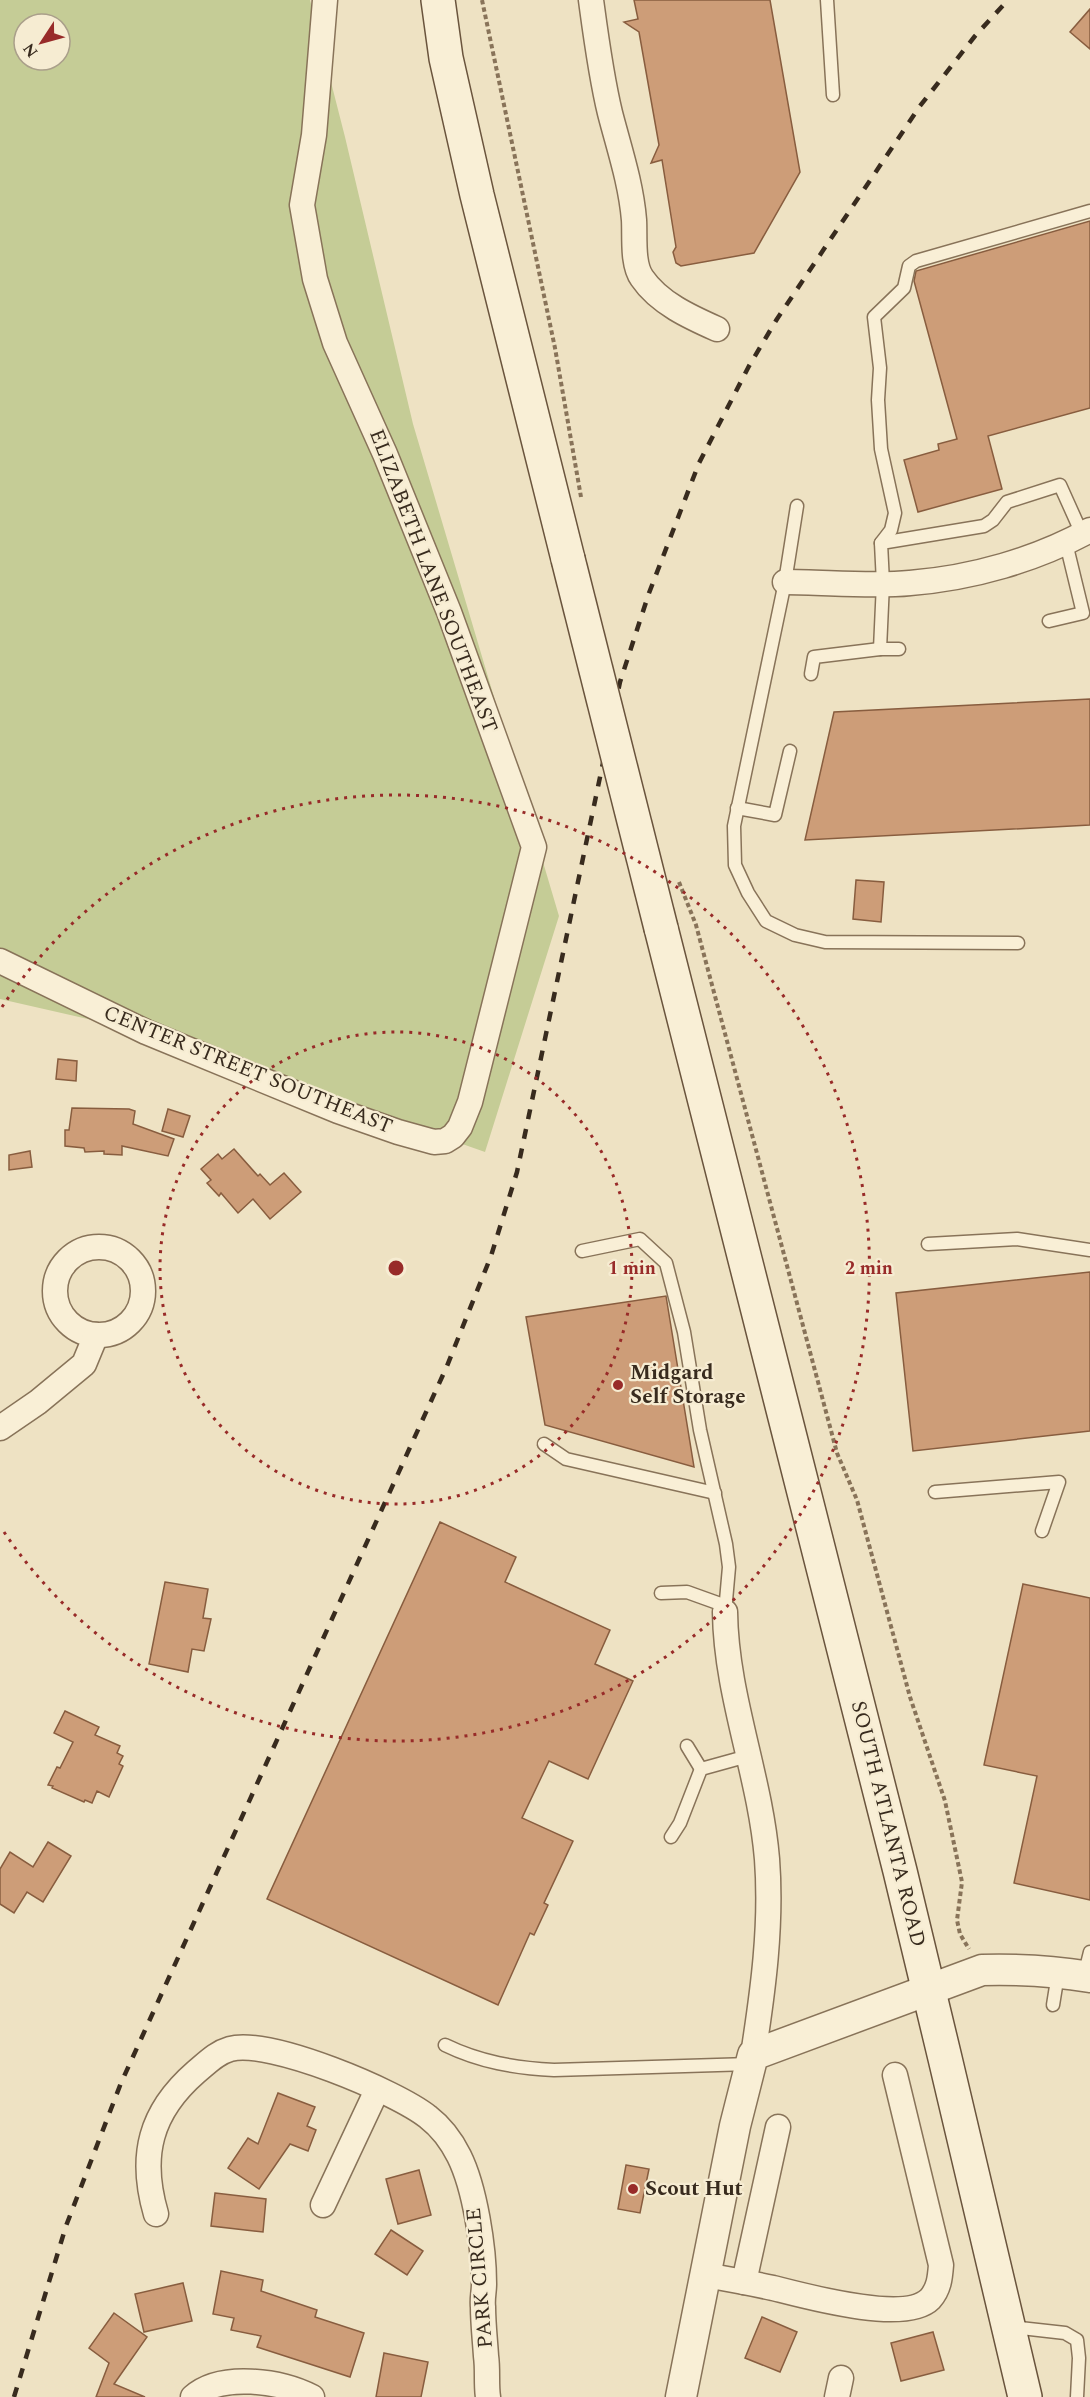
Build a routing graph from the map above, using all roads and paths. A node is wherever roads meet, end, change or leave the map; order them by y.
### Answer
1 (325, 0) edge
2 (438, 0) edge
3 (482, 0) edge
4 (591, 0) edge
5 (827, 0) edge
6 (833, 95) dead end
7 (1090, 211) edge
8 (717, 329) dead end
9 (582, 501) dead end
10 (797, 506) dead end
11 (1080, 536) edge
12 (881, 543) junction
13 (785, 582) junction
14 (883, 583) junction
15 (1049, 621) dead end
16 (880, 649) junction
17 (899, 649) dead end
18 (811, 674) dead end
19 (790, 751) dead end
20 (737, 808) junction
21 (679, 882) dead end
22 (1018, 943) dead end
23 (0, 961) edge
24 (434, 1142) joint
25 (928, 1244) dead end
26 (1090, 1250) edge
27 (582, 1251) dead end
28 (96, 1335) dead end
29 (0, 1428) edge
30 (544, 1444) dead end
31 (935, 1492) dead end
32 (715, 1493) junction
33 (1042, 1531) dead end
34 (661, 1593) dead end
35 (726, 1609) junction
36 (687, 1746) dead end
37 (748, 1756) junction
38 (701, 1769) junction
39 (671, 1837) dead end
40 (1081, 1969) edge
41 (982, 1970) junction
42 (928, 1990) junction
43 (1053, 2005) dead end
44 (445, 2045) dead end
45 (752, 2060) junction
46 (895, 2075) dead end
47 (377, 2090) junction
48 (778, 2127) dead end
49 (323, 2205) dead end
50 (156, 2214) dead end
51 (705, 2275) junction
52 (744, 2282) junction
53 (1008, 2327) junction
54 (193, 2397) edge
55 (312, 2397) edge
56 (488, 2397) edge
57 (681, 2397) edge
58 (1025, 2397) edge
59 (1077, 2397) edge

1 - 24 street, ELIZABETH LANE SOUTHEAST
2 - 42 main road, SOUTH ATLANTA ROAD, bridge
3 - 9 path
4 - 8 street
5 - 6 lane
7 - 12 lane
10 - 13 lane
11 - 12 lane
11 - 14 street
11 - 15 lane
12 - 14 lane
13 - 14 street
13 - 20 lane
14 - 16 lane
16 - 17 lane
16 - 18 lane
19 - 20 lane
20 - 22 lane
21 - 41 path
23 - 24 street, CENTER STREET SOUTHEAST
25 - 26 lane
27 - 32 lane
28 - 29 street
30 - 32 lane
31 - 33 lane
32 - 35 lane
34 - 35 lane
35 - 37 street
36 - 38 lane
37 - 38 lane
37 - 45 street
38 - 39 lane
40 - 41 street
40 - 43 lane
41 - 42 street
42 - 45 street
42 - 53 main road, SOUTH ATLANTA ROAD
44 - 45 lane
45 - 51 street
46 - 52 street
47 - 49 street
47 - 50 street, PARK CIRCLE
47 - 56 street, PARK CIRCLE
48 - 52 street
51 - 52 street
51 - 57 street
53 - 58 main road, SOUTH ATLANTA ROAD
53 - 59 lane
54 - 55 street

